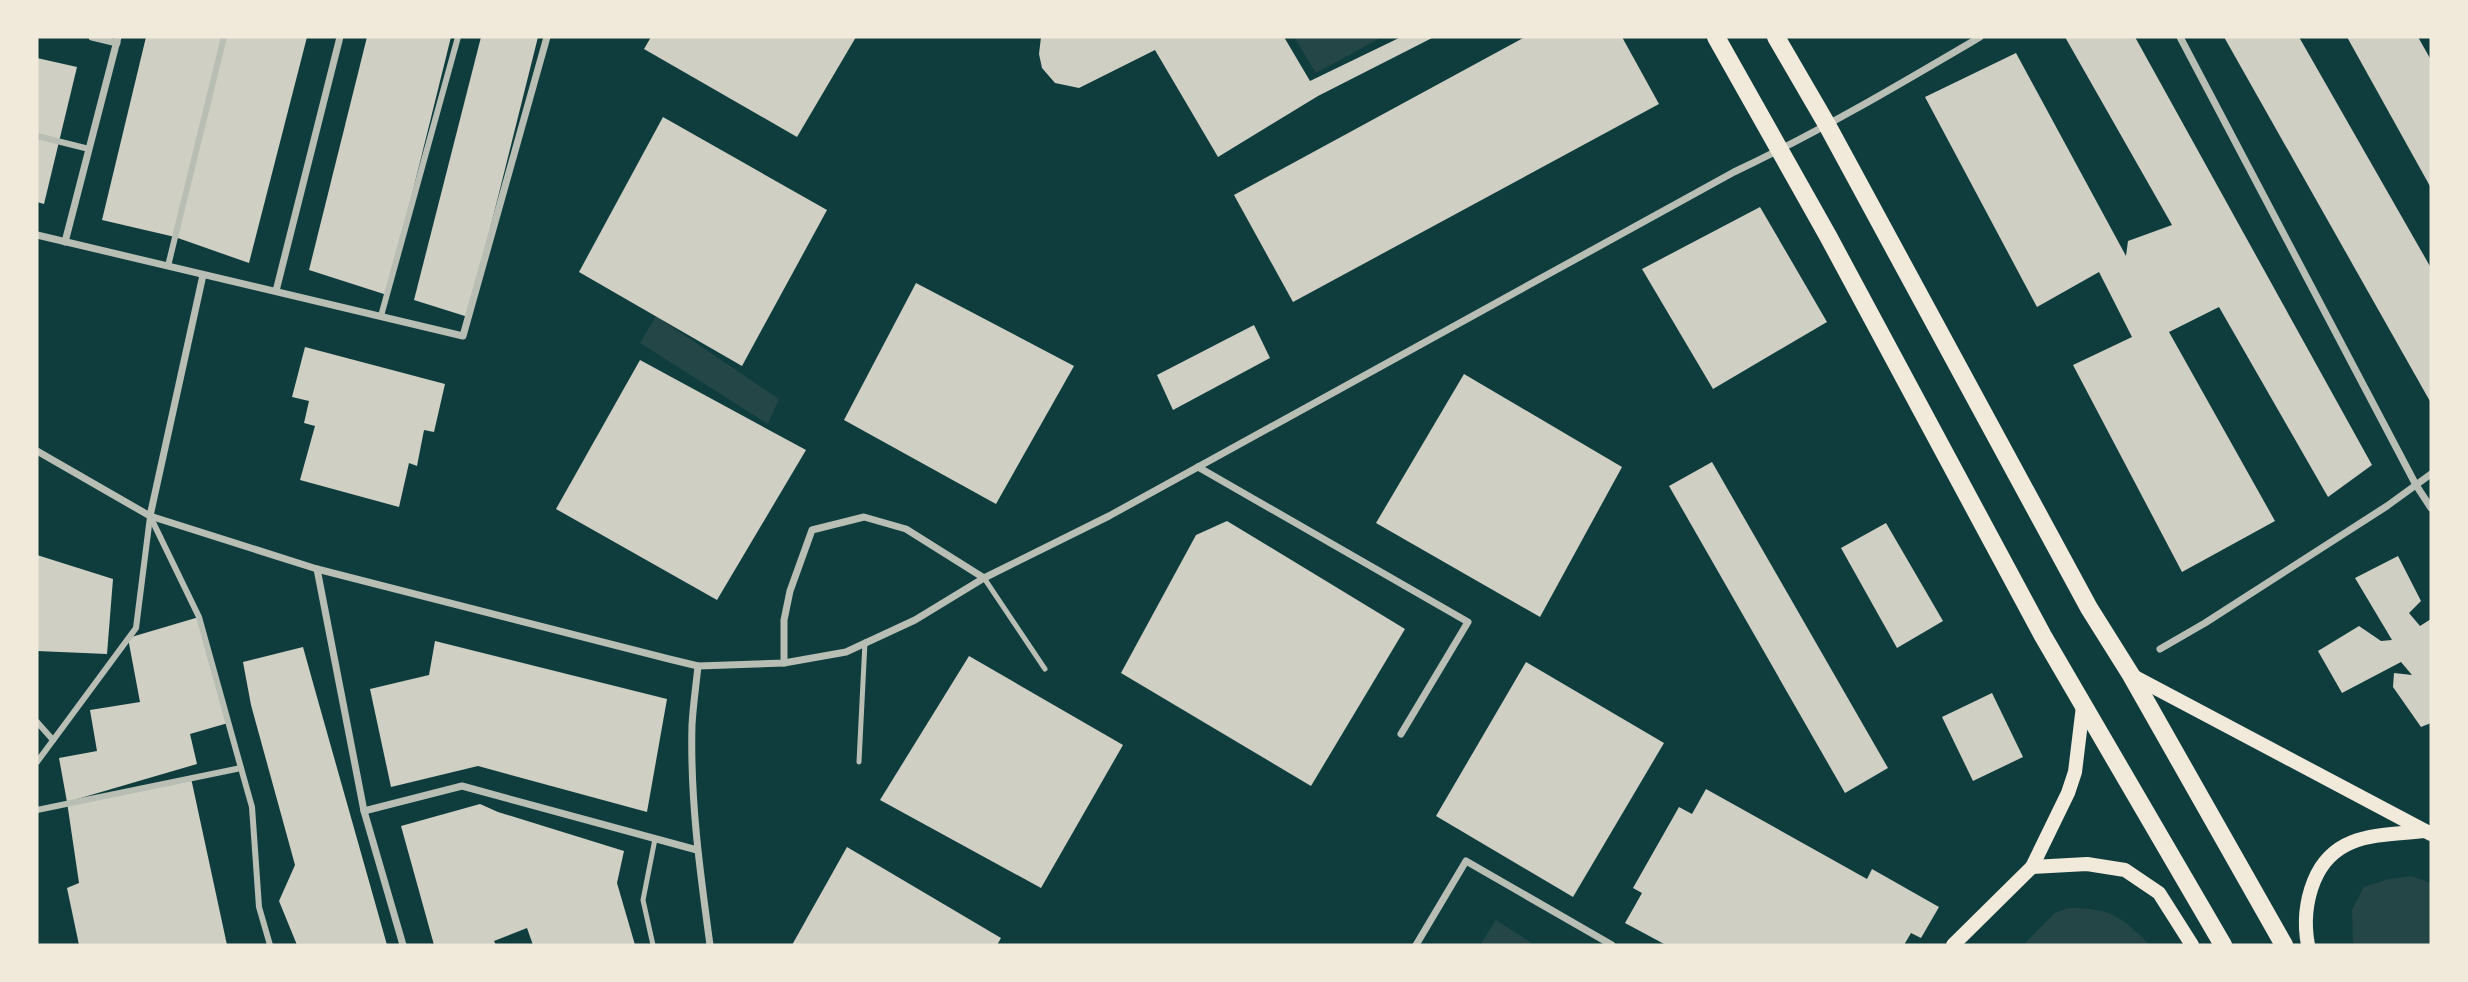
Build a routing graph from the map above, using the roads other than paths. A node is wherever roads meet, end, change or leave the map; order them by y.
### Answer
1 (92, 37) edge
2 (223, 37) edge
3 (340, 37) edge
4 (458, 37) edge
5 (547, 37) edge
6 (1716, 37) edge
7 (1776, 37) edge
8 (1980, 37) edge
9 (2180, 37) edge
10 (117, 40) edge
11 (1826, 123) junction
12 (37, 136) edge
13 (89, 149) junction
14 (1780, 150) junction
15 (37, 235) edge
16 (65, 242) junction
17 (169, 266) junction
18 (204, 275) junction
19 (276, 291) junction
20 (380, 316) junction
21 (37, 451) edge
22 (1198, 467) junction
23 (2431, 474) edge
24 (2416, 485) junction
25 (2431, 508) edge
26 (150, 516) junction
27 (317, 569) junction
28 (985, 578) junction
29 (865, 642) junction
30 (2160, 649) dead end
31 (784, 663) junction
32 (698, 666) junction
33 (1045, 669) dead end
34 (2131, 675) junction
35 (2083, 705) junction
36 (37, 722) edge
37 (1401, 734) dead end
38 (53, 740) junction
39 (37, 762) edge
40 (859, 762) dead end
41 (241, 768) junction
42 (37, 810) edge
43 (364, 811) junction
44 (2428, 832) edge
45 (655, 839) junction
46 (696, 850) junction
47 (2032, 867) junction
48 (270, 945) edge
49 (403, 945) edge
50 (653, 945) edge
51 (710, 945) edge
52 (1416, 945) edge
53 (1612, 945) edge
54 (1953, 945) edge
55 (2192, 945) edge
56 (2223, 945) edge
57 (2284, 945) edge
58 (2308, 945) edge

1 - 10 street
2 - 17 street
3 - 19 street
4 - 20 street
5 - 20 street
6 - 14 main road
7 - 11 main road
8 - 11 street
9 - 24 street
10 - 13 street
11 - 14 street
11 - 34 main road
12 - 13 street
13 - 16 street
14 - 22 street
14 - 35 main road
15 - 16 street
16 - 17 street
17 - 18 street
18 - 19 street
18 - 26 street
19 - 20 street
21 - 26 street
22 - 28 street
22 - 37 street
23 - 24 street
24 - 25 street
24 - 30 street
26 - 27 street
26 - 38 street
26 - 41 street
27 - 32 street
27 - 43 street
28 - 29 street
28 - 31 street
28 - 33 lane
29 - 31 street
29 - 40 lane
31 - 32 street
32 - 46 street
34 - 44 main road
34 - 57 main road
35 - 47 main road
35 - 56 main road
36 - 38 street
38 - 39 street
41 - 42 street
41 - 48 street
43 - 45 street
43 - 49 street
44 - 58 main road
45 - 46 street
45 - 50 lane
46 - 51 street
47 - 54 main road
47 - 55 main road
52 - 53 street

